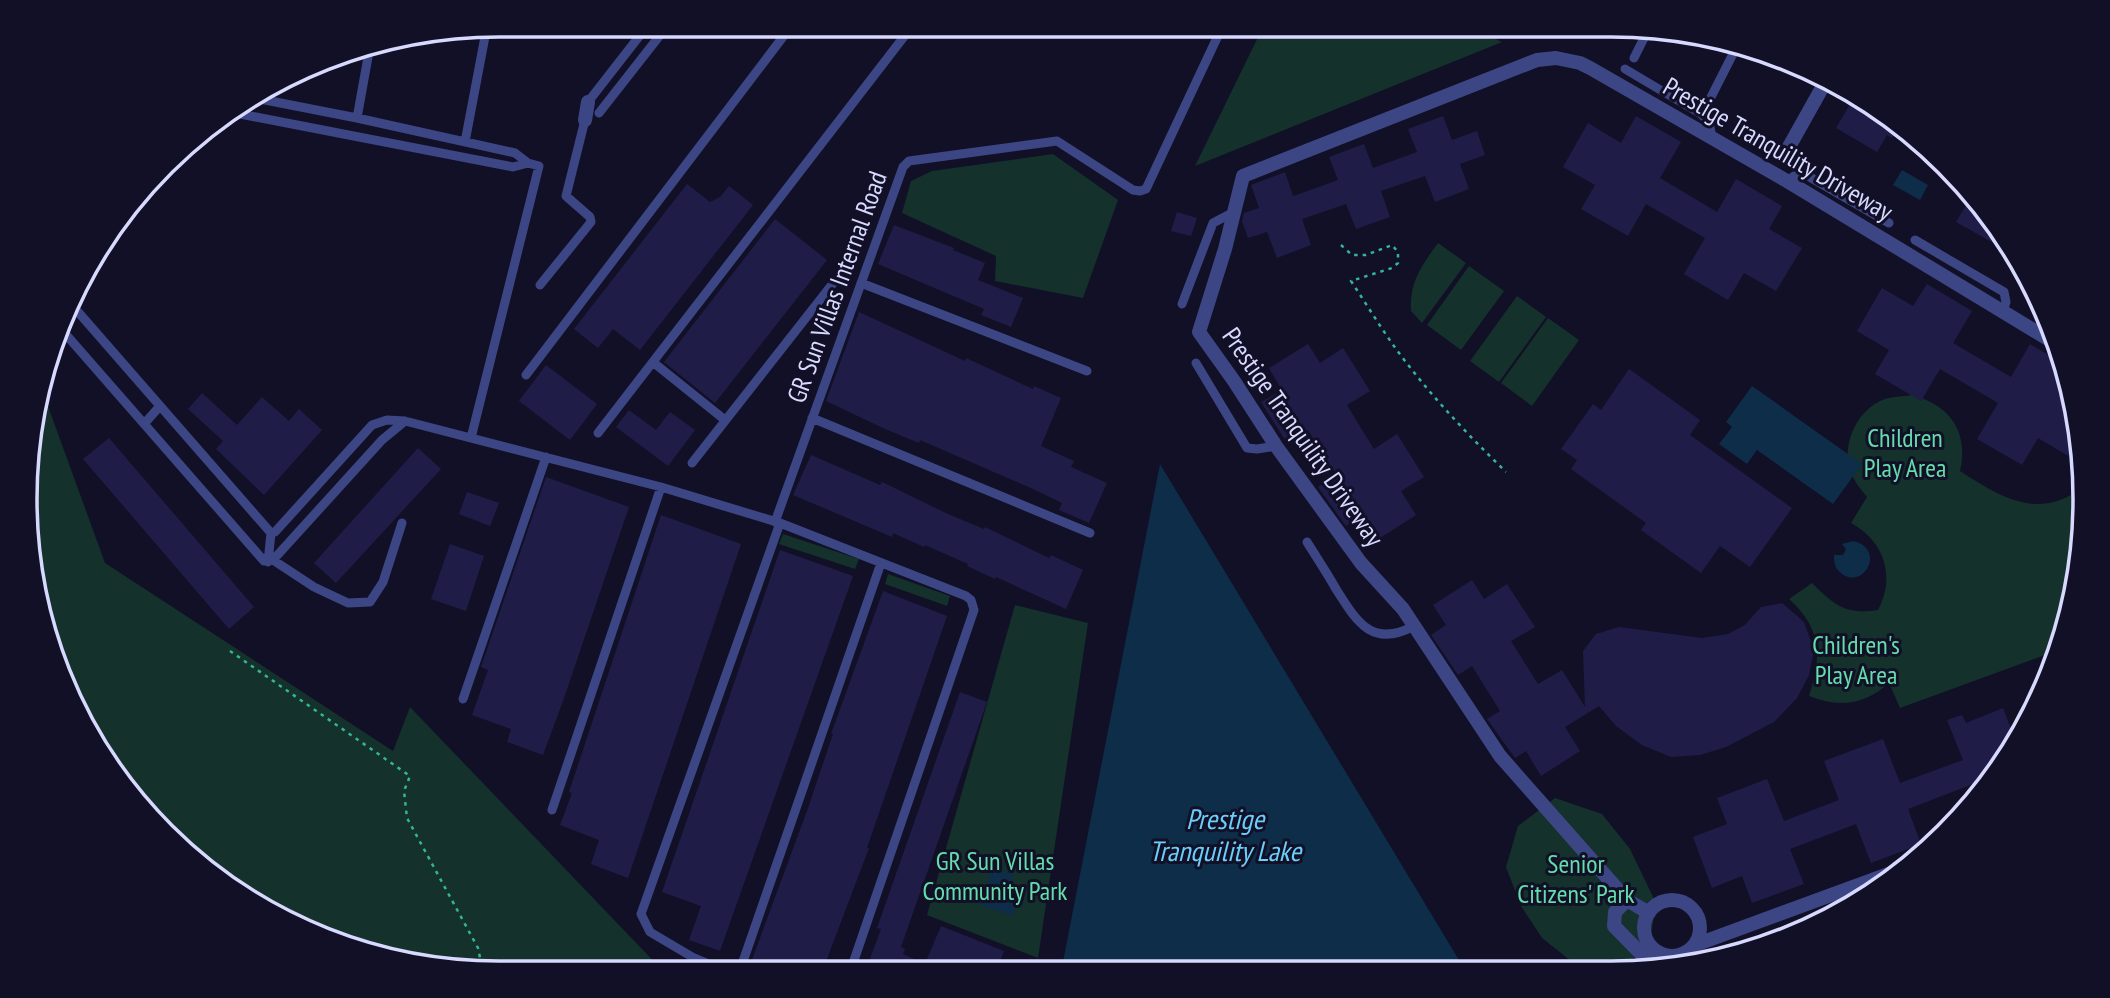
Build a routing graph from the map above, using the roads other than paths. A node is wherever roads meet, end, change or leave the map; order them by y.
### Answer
1 (485, 37) edge
2 (638, 37) edge
3 (657, 37) edge
4 (782, 37) edge
5 (903, 37) edge
6 (1217, 37) edge
7 (1644, 38) edge
8 (1733, 54) edge
9 (368, 56) edge
10 (1634, 58) dead end
11 (1625, 69) dead end
12 (1822, 88) edge
13 (266, 100) edge
14 (588, 102) joint
15 (1708, 103) dead end
16 (243, 114) edge
17 (592, 117) junction
18 (357, 118) junction
19 (1712, 138) junction
20 (465, 142) junction
21 (1785, 154) dead end
22 (528, 163) junction
23 (1787, 181) junction
24 (1234, 212) junction
25 (1889, 223) dead end
26 (1915, 240) dead end
27 (834, 282) dead end
28 (861, 283) junction
29 (540, 285) dead end
30 (1182, 304) dead end
31 (77, 311) edge
32 (2003, 311) junction
33 (67, 335) edge
34 (2044, 336) edge
35 (654, 363) junction
36 (1196, 363) dead end
37 (1087, 371) dead end
38 (526, 375) dead end
39 (160, 406) junction
40 (812, 418) junction
41 (726, 420) junction
42 (405, 421) junction
43 (144, 424) junction
44 (597, 433) dead end
45 (471, 438) junction
46 (1276, 446) junction
47 (545, 457) junction
48 (692, 463) dead end
49 (661, 486) junction
50 (402, 523) dead end
51 (778, 523) junction
52 (271, 533) junction
53 (1090, 533) dead end
54 (1307, 542) dead end
55 (271, 561) junction
56 (881, 563) junction
57 (1413, 626) junction
58 (463, 699) dead end
59 (552, 810) dead end
60 (1873, 880) edge
61 (1627, 900) junction
62 (1648, 913) junction
63 (1695, 945) junction
64 (694, 958) junction
65 (1646, 960) edge
66 (693, 961) edge
67 (701, 961) edge
68 (743, 961) edge
69 (854, 961) edge

1 - 20 lane
2 - 14 lane
3 - 17 lane
4 - 38 lane
5 - 35 lane
6 - 28 lane, GR Sun Villas Internal Road
7 - 10 lane
8 - 15 lane
9 - 18 lane
11 - 19 lane
12 - 21 street
13 - 18 lane
14 - 17 street
16 - 22 lane
17 - 29 lane
18 - 20 lane
19 - 23 street, Prestige Tranquility Driveway
19 - 24 street, Prestige Tranquility Driveway
20 - 22 lane
22 - 45 lane
23 - 25 lane
23 - 32 street, Prestige Tranquility Driveway
24 - 30 lane
24 - 46 street, Prestige Tranquility Driveway
26 - 32 lane
27 - 41 lane
28 - 37 lane
28 - 40 lane, GR Sun Villas Internal Road
31 - 39 lane
32 - 34 street, Prestige Tranquility Driveway
33 - 43 lane
35 - 41 lane
35 - 44 lane
36 - 46 lane
39 - 43 lane
39 - 52 lane
40 - 51 lane, GR Sun Villas Internal Road
40 - 53 lane
41 - 48 lane
42 - 45 lane
42 - 52 lane
42 - 55 lane
43 - 55 lane
45 - 47 lane
46 - 57 street, Prestige Tranquility Driveway
47 - 49 lane
47 - 58 lane
49 - 51 lane
49 - 59 lane
50 - 55 lane
51 - 56 lane
51 - 64 lane, GR Sun Villas Internal Road
52 - 55 lane
54 - 57 lane
56 - 68 lane
56 - 69 lane
57 - 61 street, Prestige Tranquility Driveway
60 - 63 street
61 - 62 street, Prestige Tranquility Driveway
61 - 65 street
62 - 63 street
62 - 63 street
64 - 66 lane
64 - 67 lane, GR Sun Villas Internal Road

